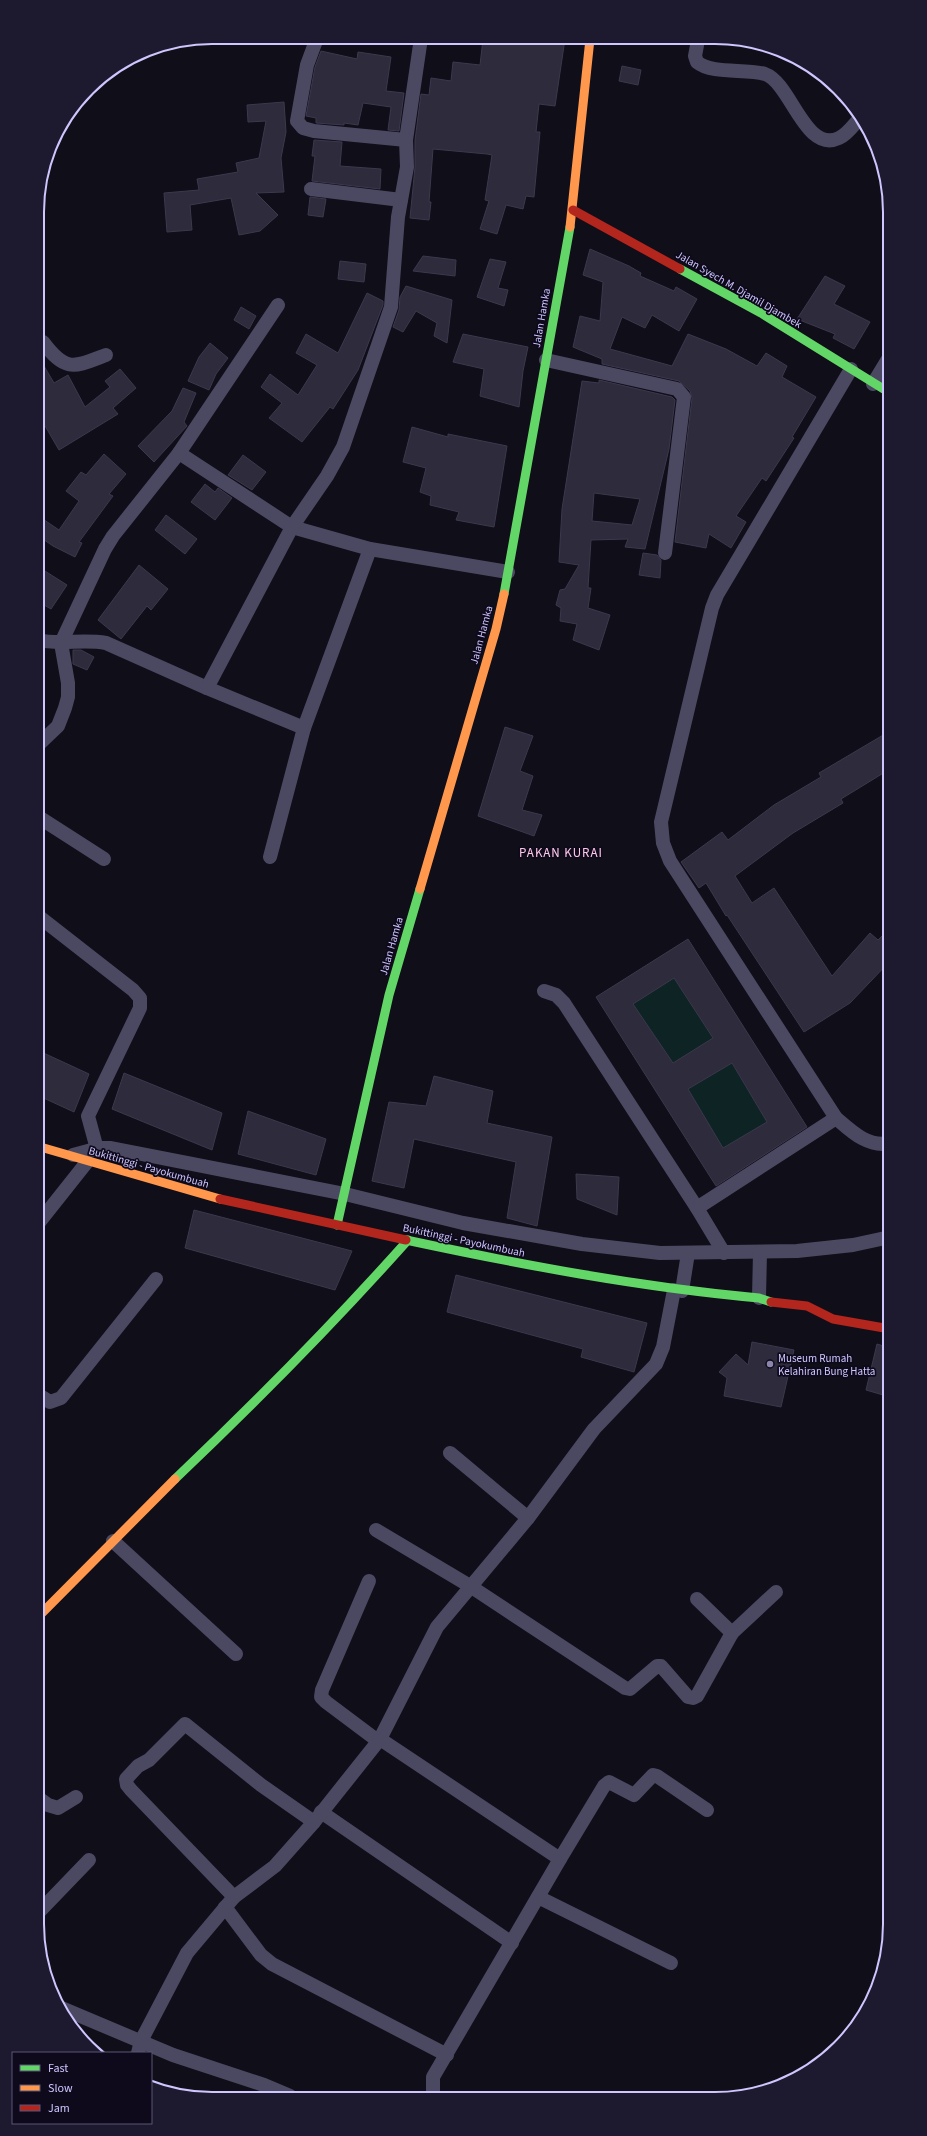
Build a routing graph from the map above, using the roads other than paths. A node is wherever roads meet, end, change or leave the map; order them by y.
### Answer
1 (315, 44) edge
2 (420, 44) edge
3 (590, 44) edge
4 (697, 44) edge
5 (857, 121) edge
6 (406, 140) junction
7 (311, 189) dead end
8 (401, 200) junction
9 (573, 210) junction
10 (278, 305) dead end
11 (44, 343) edge
12 (106, 354) dead end
13 (546, 360) junction
14 (883, 368) edge
15 (850, 369) junction
16 (873, 384) junction
17 (883, 389) edge
18 (179, 453) junction
19 (292, 527) junction
20 (370, 549) junction
21 (665, 553) dead end
22 (508, 572) junction
23 (44, 641) edge
24 (61, 643) junction
25 (207, 688) junction
26 (304, 728) junction
27 (44, 739) edge
28 (44, 820) edge
29 (270, 857) dead end
30 (104, 859) dead end
31 (44, 920) edge
32 (544, 991) dead end
33 (836, 1118) junction
34 (883, 1144) edge
35 (44, 1148) edge
36 (97, 1149) junction
37 (68, 1156) junction
38 (87, 1162) junction
39 (345, 1194) junction
40 (697, 1208) junction
41 (44, 1216) edge
42 (337, 1225) junction
43 (883, 1239) edge
44 (408, 1240) junction
45 (760, 1252) junction
46 (688, 1253) junction
47 (724, 1253) junction
48 (156, 1279) dead end
49 (678, 1291) junction
50 (759, 1298) junction
51 (807, 1306) junction
52 (831, 1306) dead end
53 (883, 1327) edge
54 (44, 1398) edge
55 (450, 1453) dead end
56 (528, 1518) junction
57 (376, 1530) dead end
58 (113, 1541) junction
59 (369, 1581) dead end
60 (470, 1586) junction
61 (776, 1592) dead end
62 (697, 1599) dead end
63 (44, 1611) edge
64 (732, 1633) junction
65 (236, 1654) dead end
66 (379, 1740) junction
67 (76, 1798) dead end
68 (44, 1802) edge
69 (707, 1810) dead end
70 (317, 1817) junction
71 (560, 1859) junction
72 (89, 1860) dead end
73 (538, 1897) junction
74 (229, 1902) junction
75 (44, 1907) edge
76 (512, 1944) junction
77 (671, 1962) dead end
78 (68, 2012) edge
79 (139, 2047) edge
80 (447, 2055) junction
81 (281, 2092) edge
82 (433, 2092) edge

1 - 6 street
2 - 6 street
3 - 9 street, Jalan Hamka
4 - 5 street
6 - 8 street
7 - 8 street
8 - 19 street
9 - 13 street, Jalan Hamka
9 - 15 street, Jalan Syech M. Djamil Djambek
10 - 18 street
11 - 12 street
13 - 21 street
13 - 22 street, Jalan Hamka
14 - 16 street
15 - 16 street, Jalan Syech M. Djamil Djambek
15 - 33 street
16 - 17 street, Jalan Syech M. Djamil Djambek
18 - 19 street
18 - 24 street
19 - 20 street
19 - 25 street
20 - 22 street
20 - 26 street
22 - 39 street, Jalan Hamka
23 - 24 street
24 - 25 street
24 - 27 street
25 - 26 street
26 - 29 street
28 - 30 street
31 - 36 street
32 - 40 street
33 - 34 street
33 - 40 street
35 - 37 street, Bukittinggi - Payokumbuah
36 - 37 street
36 - 39 street
37 - 38 street, Bukittinggi - Payokumbuah
38 - 41 street
38 - 42 street, Bukittinggi - Payokumbuah
39 - 42 street, Jalan Hamka
39 - 46 street
40 - 47 street
42 - 44 street, Bukittinggi - Payokumbuah
43 - 45 street
44 - 49 street, Bukittinggi - Payokumbuah
44 - 58 street
45 - 47 street
45 - 50 street
46 - 47 street
46 - 49 street
48 - 54 street
49 - 50 street, Bukittinggi - Payokumbuah
49 - 56 street
50 - 51 street, Bukittinggi - Payokumbuah
51 - 52 street
51 - 53 street, Bukittinggi - Payokumbuah
55 - 56 street
56 - 60 street
57 - 60 street
58 - 63 street
58 - 65 street
59 - 66 street
60 - 64 street
60 - 66 street
61 - 64 street
62 - 64 street
66 - 70 street
66 - 71 street
67 - 68 street
69 - 71 street
70 - 74 street
70 - 74 street
70 - 76 street
71 - 73 street
72 - 75 street
73 - 76 street
73 - 77 street
74 - 79 street
74 - 80 street
76 - 80 street
78 - 79 street
79 - 81 street
80 - 82 street

